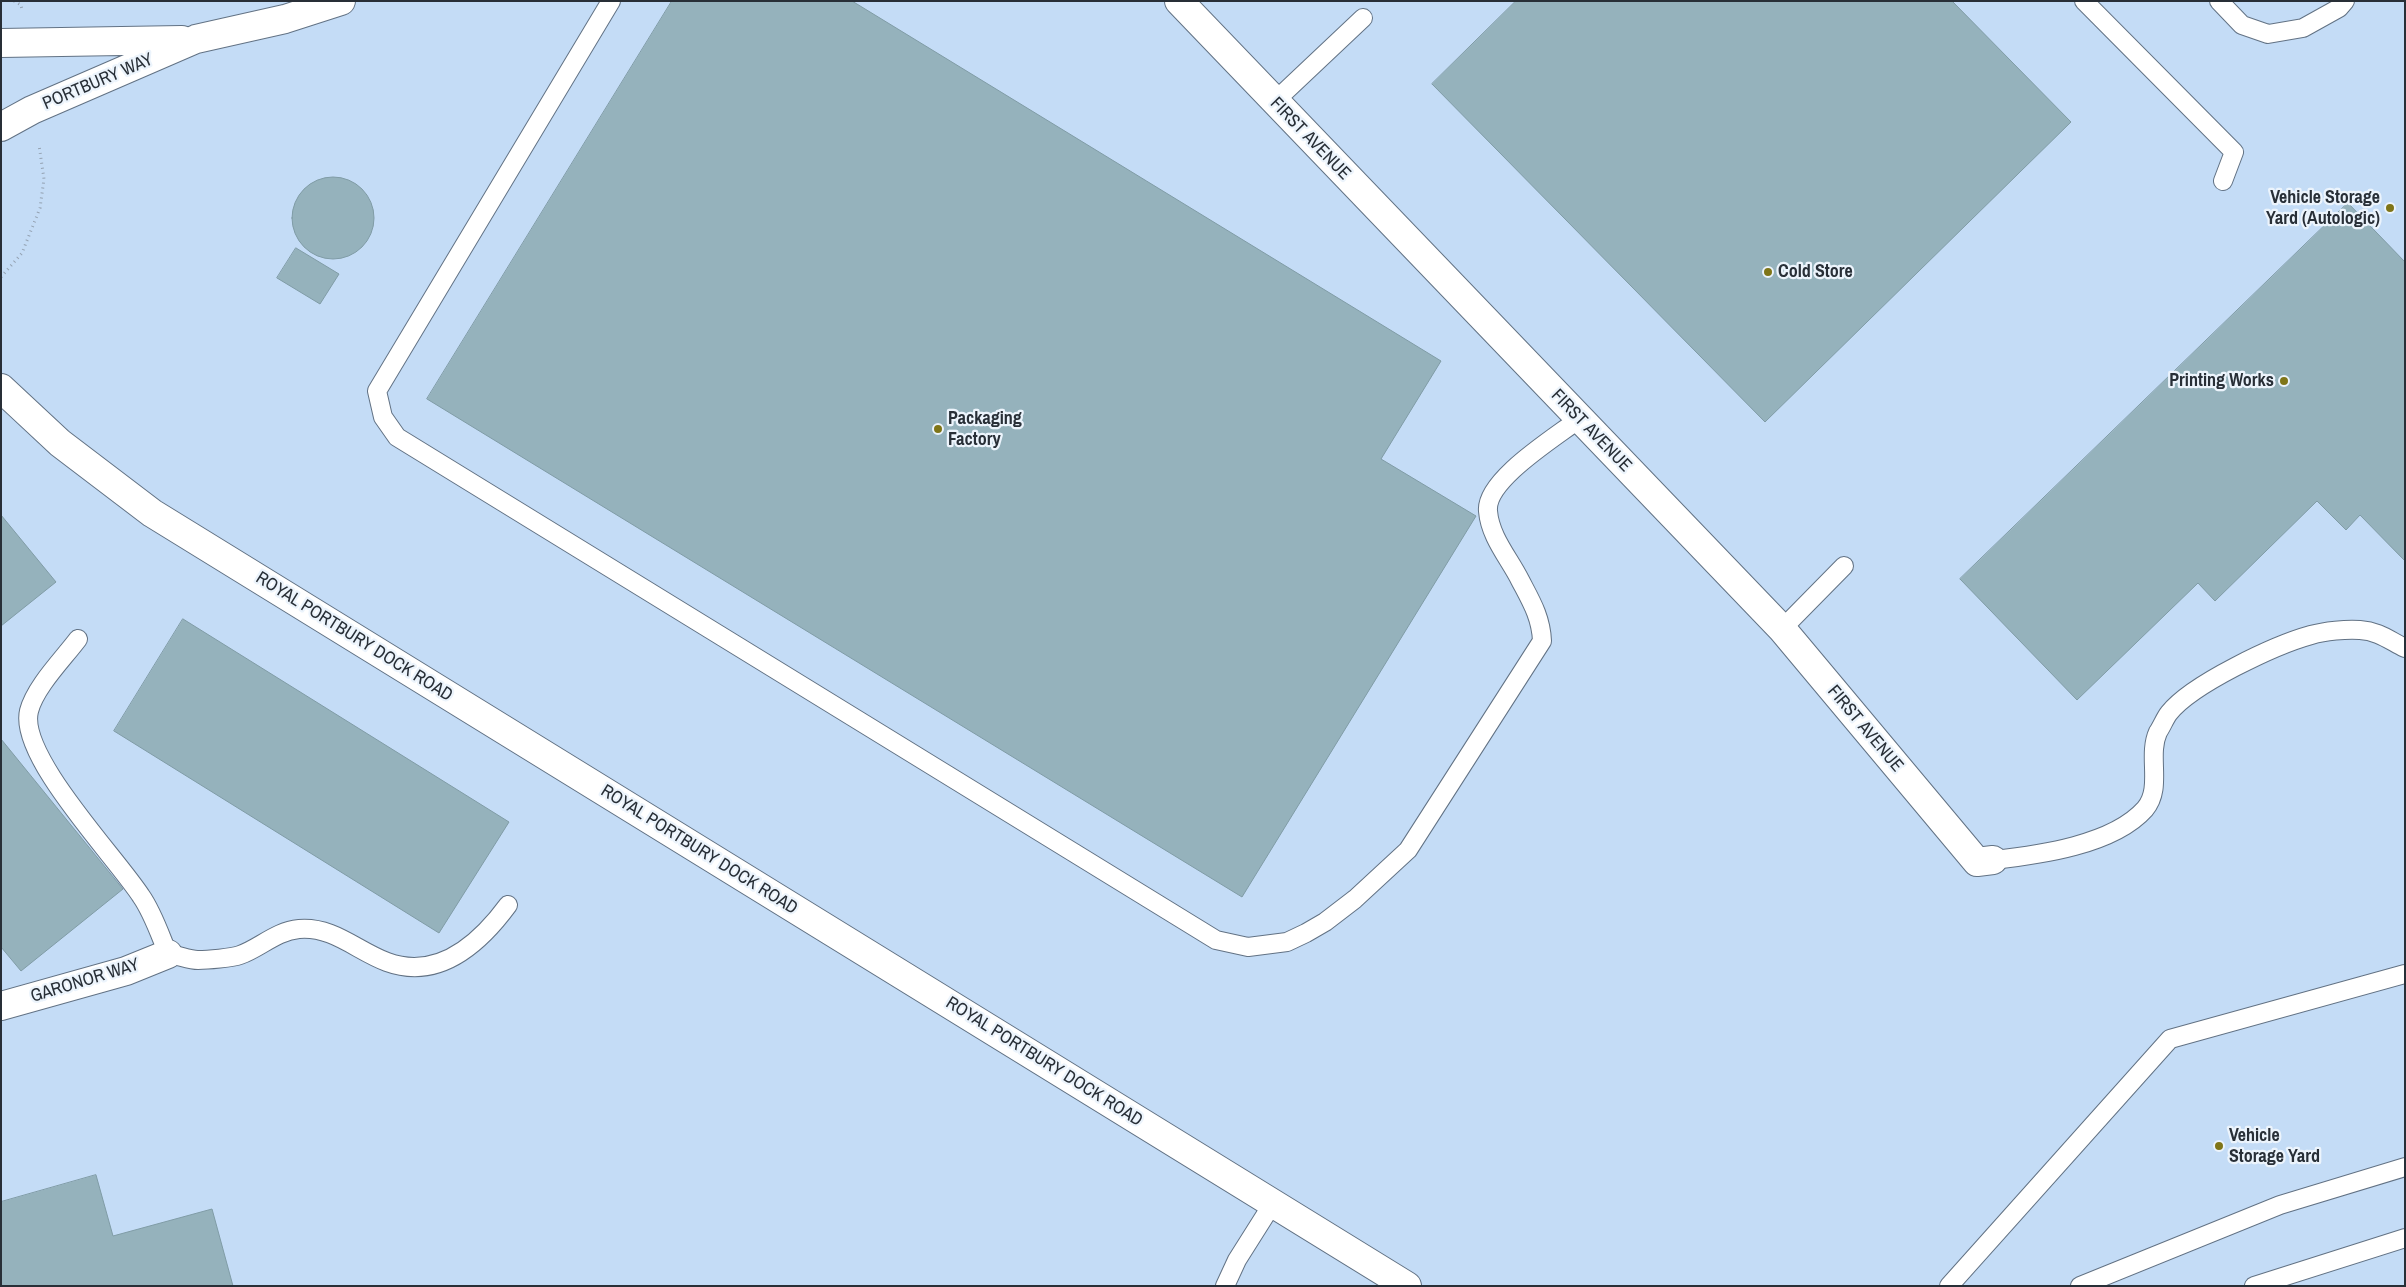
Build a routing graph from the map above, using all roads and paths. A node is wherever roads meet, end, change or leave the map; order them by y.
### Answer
1 (341, 1) edge
2 (611, 1) edge
3 (1179, 1) edge
4 (2084, 1) edge
5 (2219, 1) edge
6 (2345, 1) edge
7 (1363, 18) dead end
8 (196, 39) junction
9 (1, 43) edge
10 (1274, 102) junction
11 (32, 110) junction
12 (1, 127) edge
13 (2222, 181) dead end
14 (1, 277) edge
15 (3, 386) edge
16 (1579, 419) junction
17 (1844, 566) dead end
18 (1782, 629) junction
19 (78, 639) dead end
20 (2405, 648) edge
21 (1993, 860) joint
22 (508, 904) dead end
23 (168, 954) junction
24 (2405, 974) edge
25 (1, 1006) edge
26 (2405, 1167) edge
27 (1273, 1203) junction
28 (2405, 1238) edge
29 (1225, 1286) edge
30 (1407, 1286) edge
31 (1949, 1286) edge
32 (2080, 1286) edge
33 (2254, 1286) edge

1 - 8 street, PORTBURY WAY
2 - 16 lane
3 - 10 street, FIRST AVENUE
4 - 13 lane
5 - 6 lane
7 - 10 lane
8 - 9 street, PORTBURY WAY
8 - 11 street, PORTBURY WAY
10 - 16 street, FIRST AVENUE
11 - 12 street, PORTBURY WAY
11 - 14 path
15 - 27 street, ROYAL PORTBURY DOCK ROAD
16 - 18 street, FIRST AVENUE
17 - 18 lane
18 - 21 street, FIRST AVENUE
19 - 23 lane
20 - 21 lane
22 - 23 lane
23 - 25 street, GARONOR WAY
24 - 31 lane
26 - 32 lane
27 - 29 lane
27 - 30 street, ROYAL PORTBURY DOCK ROAD
28 - 33 lane

